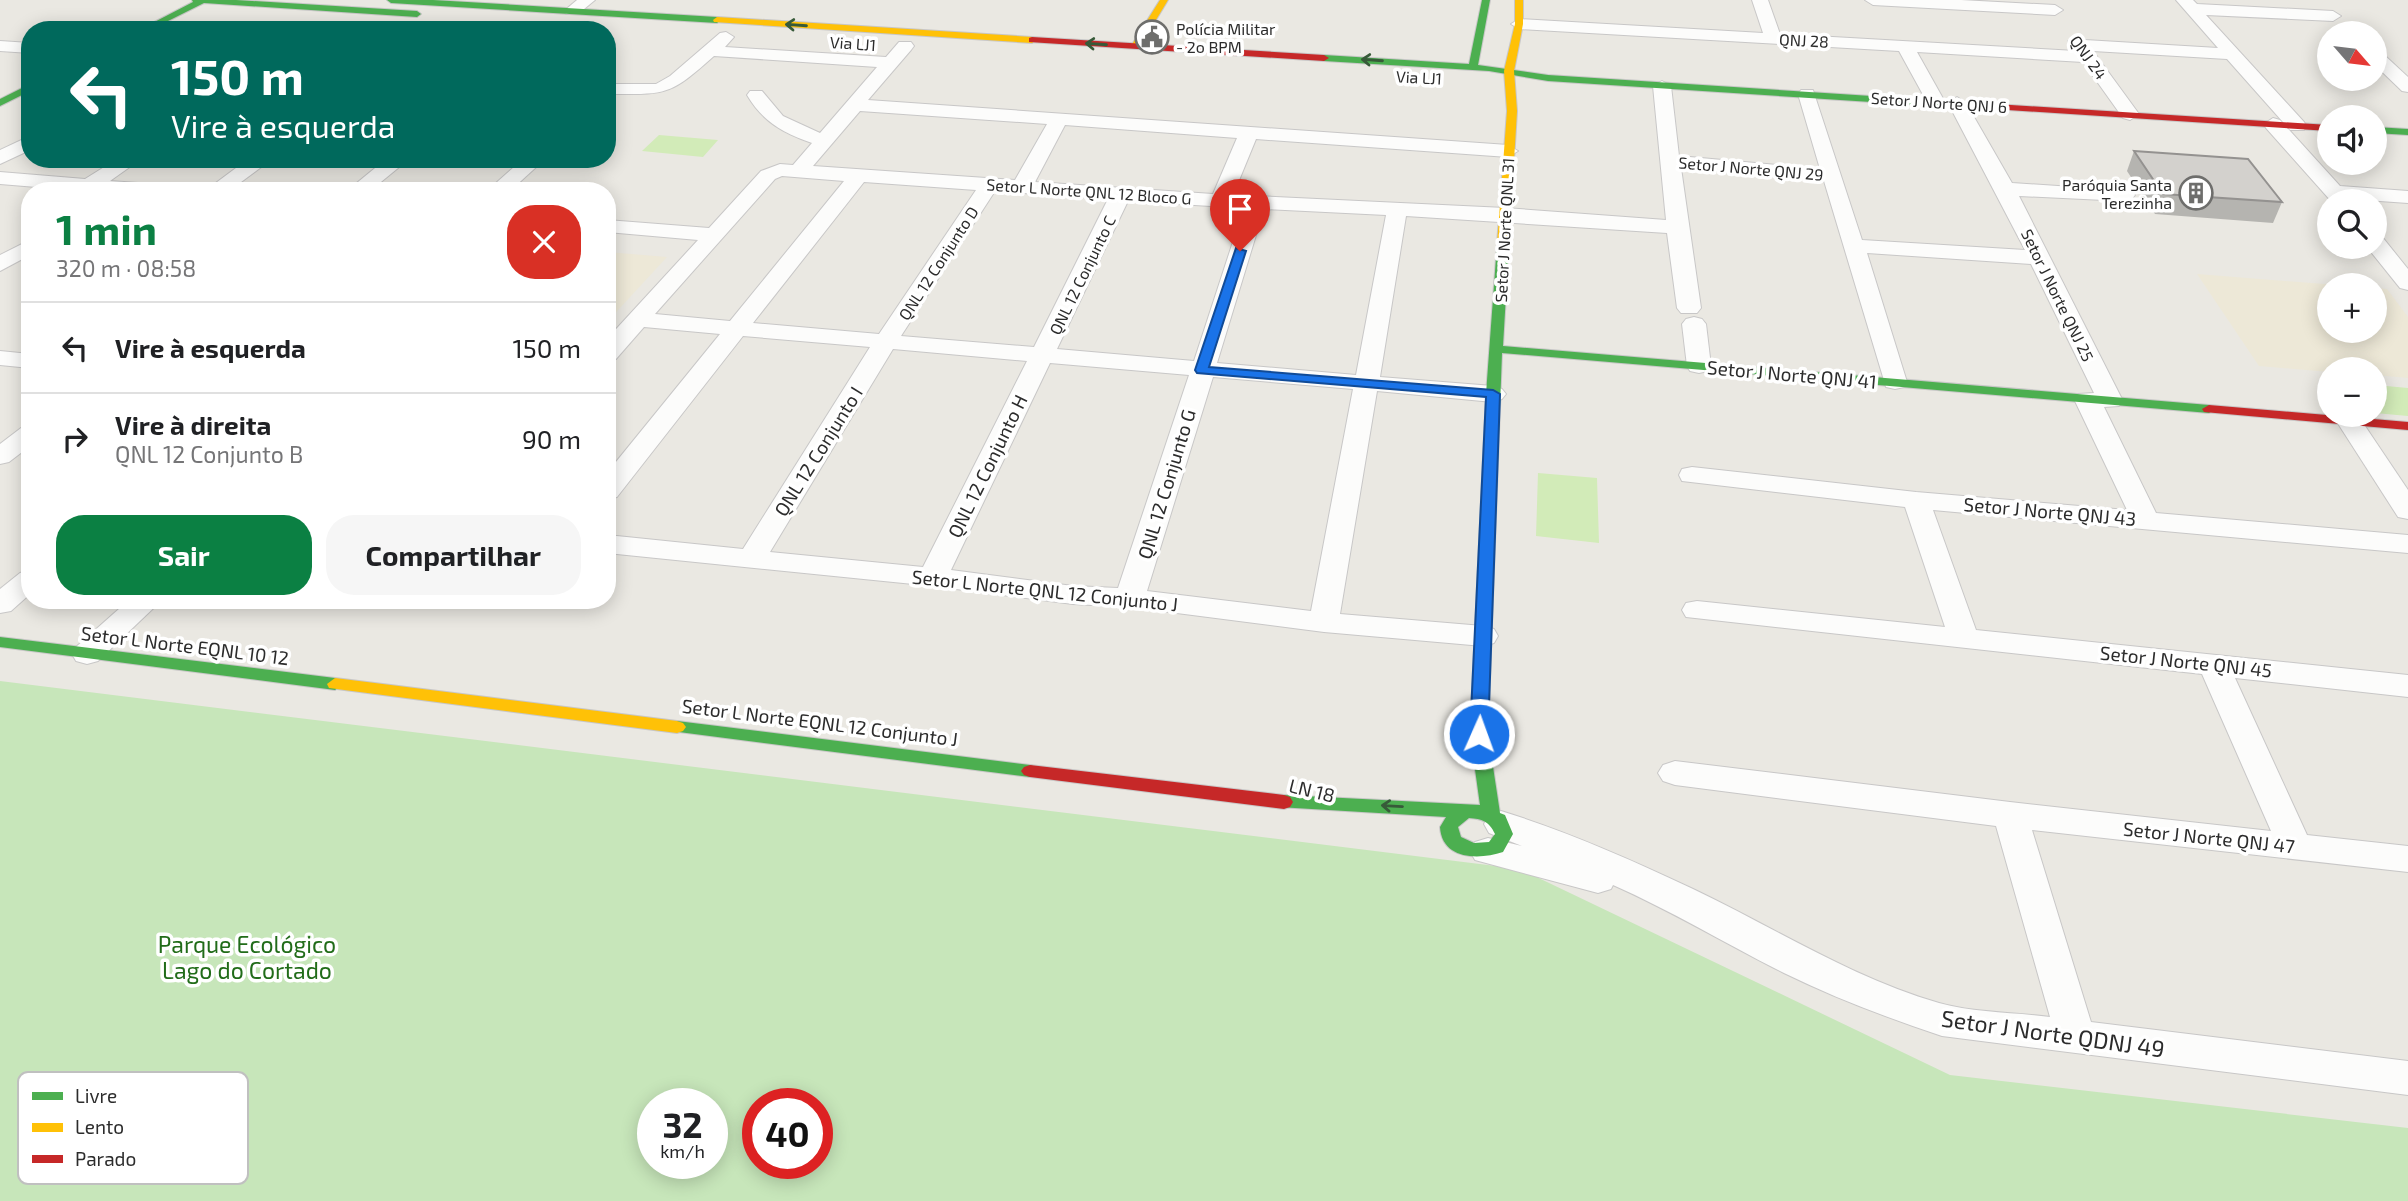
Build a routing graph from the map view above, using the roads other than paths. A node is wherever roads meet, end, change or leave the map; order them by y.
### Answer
1 (196, 0) edge
2 (203, 0) edge
3 (391, 0) edge
4 (587, 0) edge
5 (1164, 0) edge
6 (1486, 0) edge
7 (1519, 0) edge
8 (1760, 0) edge
9 (1874, 0) edge
10 (1884, 0) edge
11 (2316, 0) edge
12 (412, 1) edge
13 (2051, 5) edge
14 (2189, 5) edge
15 (572, 11) junction
16 (647, 16) junction
17 (686, 18) junction
18 (161, 21) edge
19 (527, 21) edge
20 (616, 27) edge
21 (620, 27) junction
22 (667, 30) junction
23 (1504, 30) junction
24 (1770, 30) junction
25 (728, 35) junction
26 (981, 36) junction
27 (0, 46) edge
28 (905, 46) junction
29 (1136, 46) junction
30 (21, 47) edge
31 (967, 50) junction
32 (710, 51) junction
33 (2085, 51) junction
34 (1909, 53) junction
35 (2232, 54) junction
36 (2387, 61) edge
37 (1276, 62) junction
38 (891, 63) junction
39 (2408, 64) edge
40 (1473, 67) junction
41 (2387, 68) edge
42 (1510, 76) junction
43 (1407, 77) junction
44 (1433, 81) dead end
45 (1662, 86) junction
46 (2408, 87) edge
47 (21, 92) edge
48 (616, 93) edge
49 (1807, 94) junction
50 (755, 95) dead end
51 (1495, 98) dead end
52 (0, 103) edge
53 (1947, 103) junction
54 (856, 105) junction
55 (1512, 111) junction
56 (2130, 114) junction
57 (1059, 119) junction
58 (2273, 124) junction
59 (2297, 126) junction
60 (2317, 127) edge
61 (2387, 131) edge
62 (2408, 132) edge
63 (1249, 133) junction
64 (824, 141) junction
65 (21, 147) edge
66 (1508, 151) junction
67 (0, 158) edge
68 (1669, 161) junction
69 (116, 168) edge
70 (249, 168) edge
71 (386, 168) edge
72 (524, 168) edge
73 (793, 169) junction
74 (859, 175) junction
75 (1833, 176) junction
76 (0, 178) edge
77 (60, 182) edge
78 (93, 182) edge
79 (228, 182) edge
80 (369, 182) edge
81 (508, 182) edge
82 (990, 184) junction
83 (1021, 187) junction
84 (2005, 189) junction
85 (2331, 189) edge
86 (1121, 194) junction
87 (2125, 195) dead end
88 (2387, 197) edge
89 (2408, 197) edge
90 (1220, 201) junction
91 (1256, 203) junction
92 (1397, 210) junction
93 (1505, 214) junction
94 (616, 227) edge
95 (1677, 227) junction
96 (714, 235) junction
97 (1853, 246) junction
98 (21, 251) edge
99 (2387, 255) edge
100 (2041, 258) junction
101 (2, 261) edge
102 (21, 262) edge
103 (2403, 272) edge
104 (638, 320) junction
105 (738, 329) junction
106 (885, 342) junction
107 (616, 344) edge
108 (1497, 349) junction
109 (1043, 357) junction
110 (0, 358) edge
111 (21, 360) edge
112 (1699, 366) junction
113 (1201, 370) junction
114 (1895, 382) junction
115 (1367, 384) junction
116 (1493, 394) junction
117 (2099, 400) junction
118 (2317, 419) edge
119 (2387, 425) edge
120 (2408, 426) edge
121 (2353, 427) edge
122 (21, 441) edge
123 (0, 456) edge
124 (1692, 475) dead end
125 (616, 480) edge
126 (1916, 500) junction
127 (2408, 510) edge
128 (2145, 519) junction
129 (2408, 544) edge
130 (616, 545) edge
131 (751, 559) junction
132 (933, 577) junction
133 (21, 586) edge
134 (1130, 598) junction
135 (0, 604) edge
136 (137, 609) edge
137 (1697, 610) dead end
138 (1324, 622) junction
139 (1483, 636) junction
140 (1964, 638) junction
141 (0, 642) edge
142 (87, 654) junction
143 (2213, 664) junction
144 (2408, 686) edge
145 (365, 688) joint
146 (1479, 734) junction
147 (1675, 774) dead end
148 (1269, 801) junction
149 (1466, 801) junction
150 (2010, 815) junction
151 (1357, 822) dead end
152 (1494, 830) junction
153 (2295, 846) junction
154 (2408, 859) edge
155 (2076, 1038) junction
156 (2408, 1078) edge

1 - 2 main road, Via LJ1
2 - 18 main road
2 - 19 main road, Via LJ1
3 - 12 main road, Via LJ1
4 - 15 street
5 - 29 main road
6 - 23 main road
7 - 23 main road
8 - 24 street
9 - 10 street
10 - 13 street
11 - 14 street
12 - 15 main road, Via LJ1
13 - 33 street, QNJ 24
14 - 35 street
15 - 16 main road, Via LJ1
16 - 17 main road, Via LJ1
16 - 21 main road
17 - 22 main road
26 -> 17 main road, Via LJ1
20 - 21 main road, Via LJ1
21 - 22 main road, Via LJ1
22 - 25 main road, Via LJ1
23 - 24 street, QNJ 28
23 - 40 main road
23 - 42 main road, Setor J Norte QNL 31
24 - 34 street, QNJ 28
25 - 28 main road, Via LJ1
25 - 32 street
29 -> 26 main road, Via LJ1
26 - 31 main road
27 - 30 street
28 - 31 main road, Via LJ1
28 - 38 street
29 - 37 main road, Via LJ1
31 - 37 main road, Via LJ1
32 - 38 street
32 - 48 street
33 - 34 street, QNJ 28
33 - 35 street, QNJ 28
33 - 56 street, QNJ 24
34 - 53 street, Setor J Norte QNJ 25
35 - 59 street
36 - 39 street
40 -> 37 main road, Via LJ1
37 - 43 main road, Via LJ1
38 - 54 street
40 - 42 main road, Via LJ1
41 - 46 street
42 - 43 main road, Via LJ1
42 - 45 main road, Setor J Norte QNJ 6
42 - 55 main road, Setor J Norte QNL 31
43 - 44 main road
45 - 49 main road, Setor J Norte QNJ 6
45 - 68 street, Setor J Norte QNJ 29
47 - 52 main road
49 - 53 main road, Setor J Norte QNJ 6
49 - 75 street
50 - 64 street
51 - 55 main road
53 - 56 main road, Setor J Norte QNJ 6
53 - 84 street, Setor J Norte QNJ 25
54 - 57 street
54 - 64 street
55 - 66 main road, Setor J Norte QNL 31
56 - 58 main road, Setor J Norte QNJ 6
57 - 63 street
57 - 83 street
58 - 59 main road, Setor J Norte QNJ 6
58 - 85 street
59 - 60 main road, Setor J Norte QNJ 6
61 - 62 main road
63 - 66 street
63 - 90 street
64 - 73 street
65 - 67 street
66 - 93 main road, Setor J Norte QNL 31
68 - 75 street, Setor J Norte QNJ 29
68 - 95 street, Setor J Norte QNJ 29
69 - 78 street
70 - 79 street
71 - 80 street
72 - 81 street
73 - 74 street, Setor L Norte QNL 12 Bloco G
73 - 96 street
74 - 82 street, Setor L Norte QNL 12 Bloco G
74 - 105 street
75 - 97 street
76 - 77 street
82 - 83 street, Setor L Norte QNL 12 Bloco G
82 - 106 street, QNL 12 Conjunto D
83 - 86 street, Setor L Norte QNL 12 Bloco G
84 - 87 street
84 - 100 street, Setor J Norte QNJ 25
86 - 90 street, Setor L Norte QNL 12 Bloco G
86 - 109 street, QNL 12 Conjunto C
88 - 89 street
90 - 91 street, Setor L Norte QNL 12 Bloco G
91 - 92 street, Setor L Norte QNL 12 Bloco G
91 - 113 street, QNL 12 Conjunto G
92 - 93 street, Setor L Norte QNL 12 Bloco G
92 - 115 street
93 - 95 street
93 - 108 main road, Setor J Norte QNL 31
94 - 96 street
95 - 112 street, Setor J Norte QNJ 29
96 - 104 street
97 - 100 street
97 - 114 street
98 - 101 street
99 - 103 street
100 - 117 street, Setor J Norte QNJ 25
101 - 102 street
104 - 105 street
104 - 107 street
105 - 106 street
105 - 125 street
106 - 109 street
106 - 131 street, QNL 12 Conjunto I
108 - 112 main road, Setor J Norte QNJ 41
108 - 116 main road, Setor J Norte QNL 31
109 - 113 street
109 - 132 street, QNL 12 Conjunto H
110 - 111 street
112 - 114 main road, Setor J Norte QNJ 41
113 - 115 street
113 - 134 street, QNL 12 Conjunto G
114 - 117 main road, Setor J Norte QNJ 41
115 - 116 street
115 - 138 street
116 - 139 main road, Setor J Norte QNL 31
117 - 118 main road, Setor J Norte QNJ 41
117 - 128 street
119 - 120 main road, Setor J Norte QNJ 41
121 - 127 street
122 - 123 street
124 - 126 street, Setor J Norte QNJ 43
126 - 128 street, Setor J Norte QNJ 43
126 - 140 street
128 - 129 street, Setor J Norte QNJ 43
130 - 131 street, Setor L Norte QNL 12 Conjunto J
131 - 132 street, Setor L Norte QNL 12 Conjunto J
132 - 134 street, Setor L Norte QNL 12 Conjunto J
133 - 135 street
134 - 138 street, Setor L Norte QNL 12 Conjunto J
136 - 142 street
137 - 140 street, Setor J Norte QNJ 45
138 - 139 street, Setor L Norte QNL 12 Conjunto J
139 - 146 main road, Setor J Norte QNL 31
140 - 143 street, Setor J Norte QNJ 45
141 - 142 main road, Setor L Norte EQNL 10 12
142 - 145 main road, Setor L Norte EQNL 10 12
143 - 144 street, Setor J Norte QNJ 45
143 - 153 street
145 - 148 main road, Setor L Norte EQNL 12 Conjunto J
146 - 149 main road
146 - 152 main road
147 - 150 street, Setor J Norte QNJ 47
149 -> 148 main road, LN 18
148 - 151 main road, LN 18
149 - 152 main road, LN 18
149 - 152 main road
150 - 153 street, Setor J Norte QNJ 47
150 - 155 street
152 - 155 street, Setor J Norte QDNJ 49
153 - 154 street, Setor J Norte QNJ 47
155 - 156 street, Setor J Norte QDNJ 49

